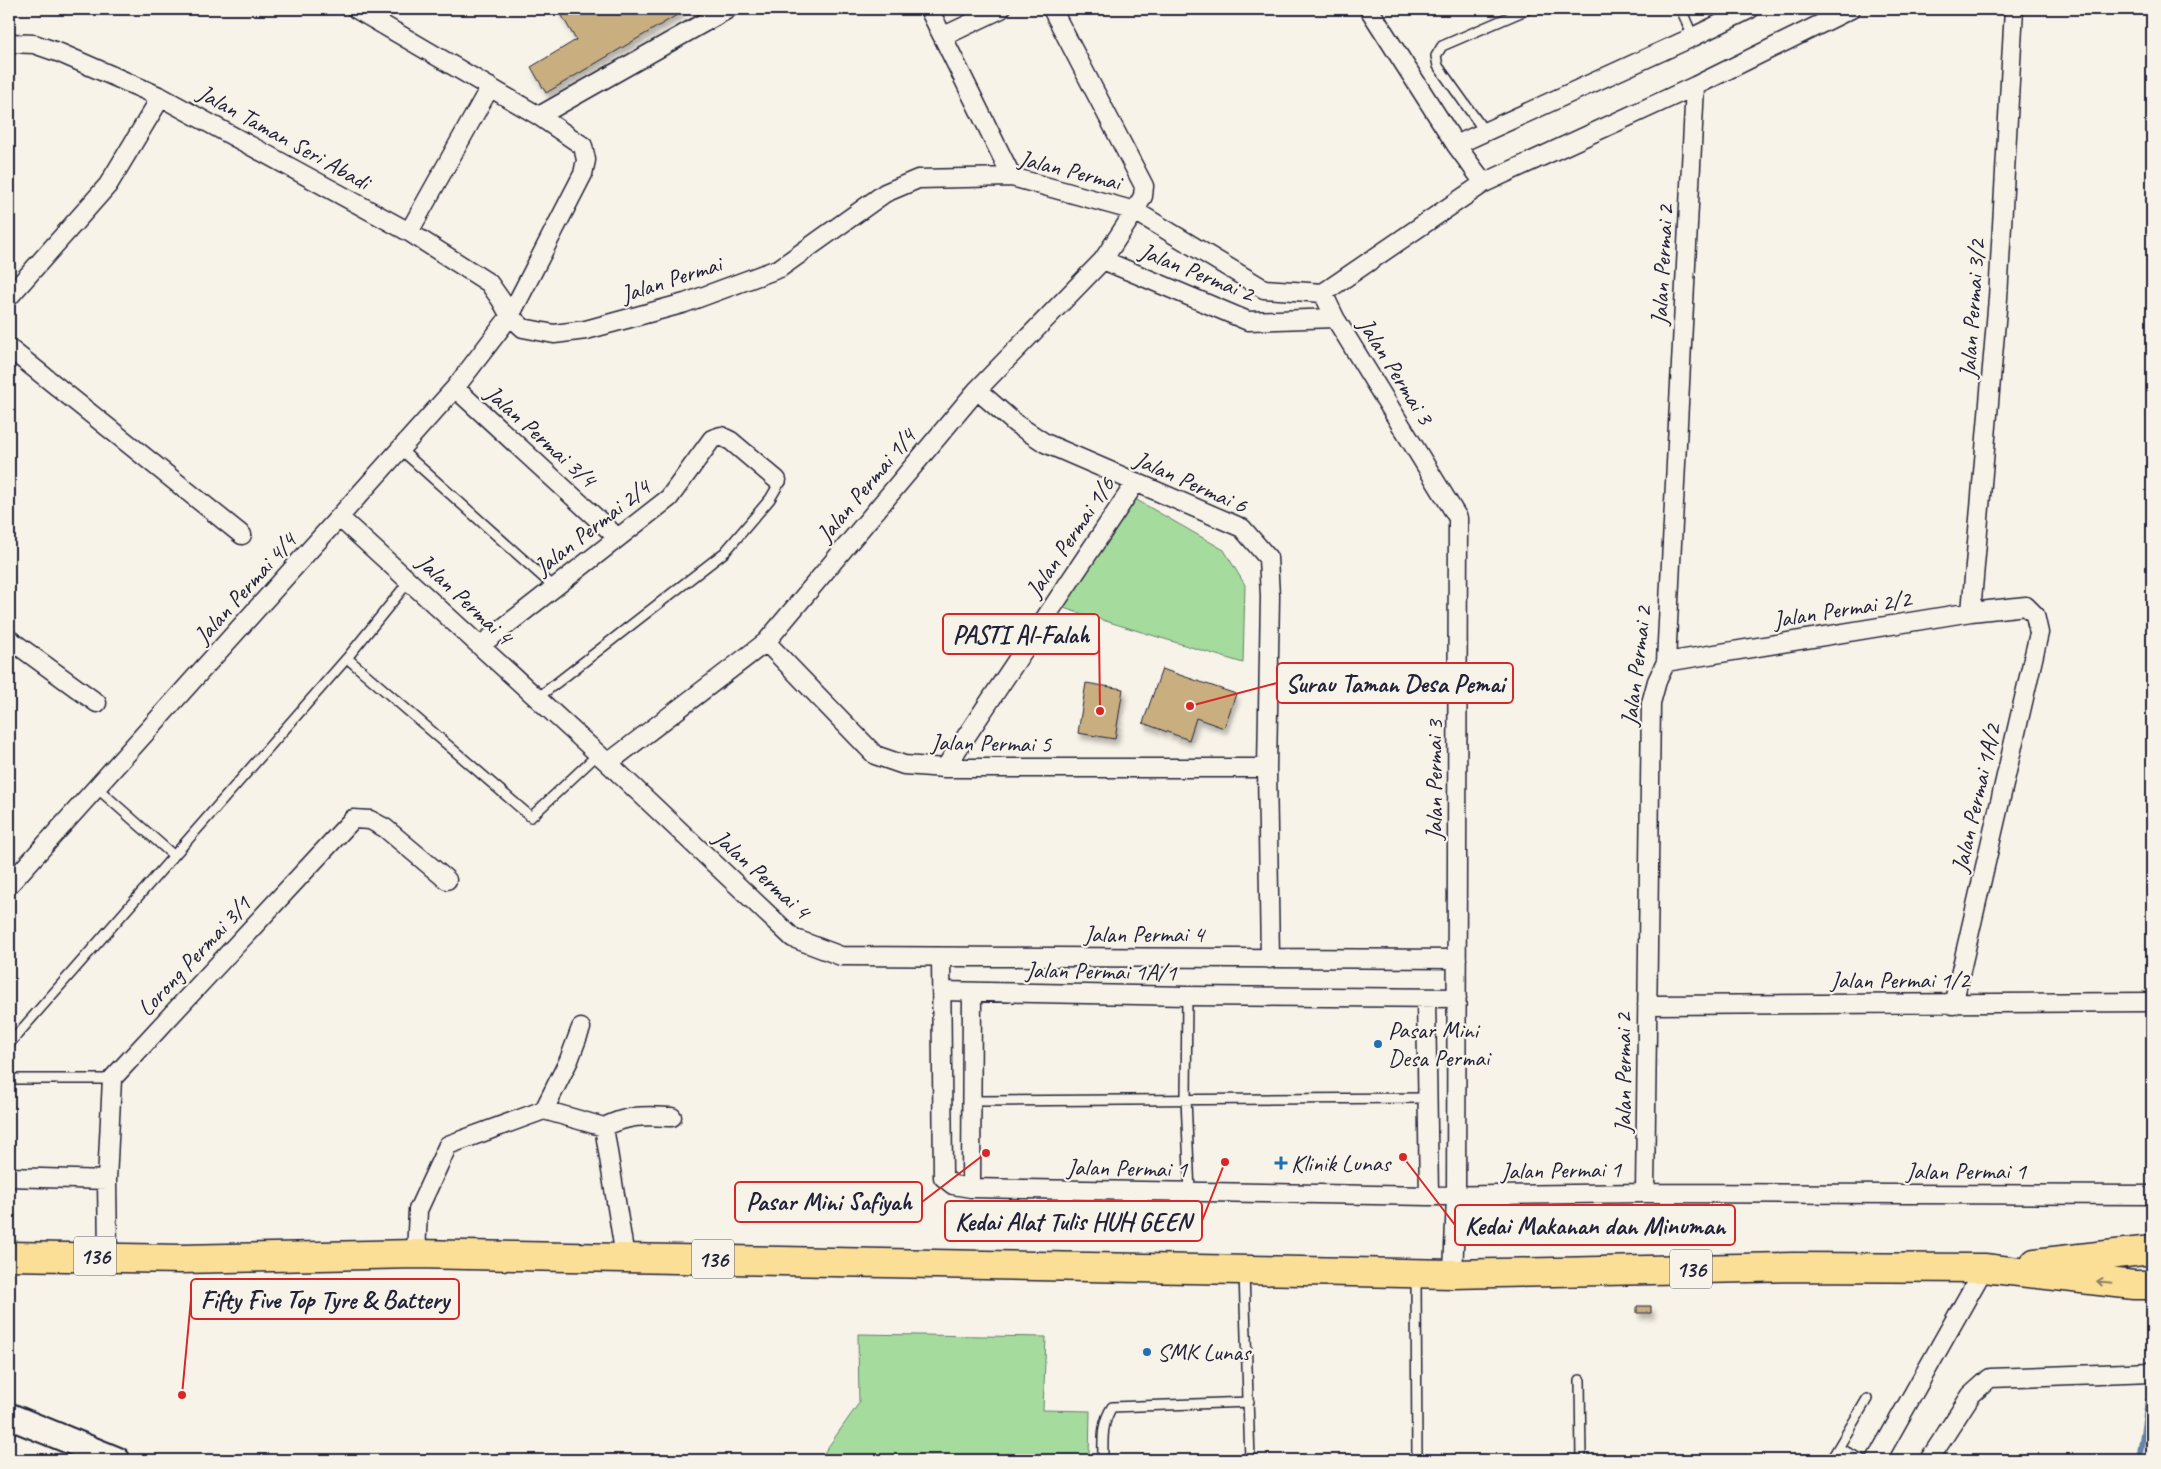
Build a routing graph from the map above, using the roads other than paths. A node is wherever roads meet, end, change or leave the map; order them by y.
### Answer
1 (356, 9) edge
2 (728, 9) edge
3 (929, 9) edge
4 (1001, 9) edge
5 (1052, 9) edge
6 (1369, 9) edge
7 (1528, 9) edge
8 (1681, 9) edge
9 (1750, 9) edge
10 (1851, 9) edge
11 (2014, 9) edge
12 (699, 15) edge
13 (944, 36) junction
14 (1693, 37) junction
15 (9, 42) edge
16 (1695, 86) junction
17 (490, 87) junction
18 (160, 96) junction
19 (538, 116) junction
20 (1485, 132) junction
21 (1456, 145) junction
22 (1012, 177) junction
23 (1484, 183) junction
24 (1135, 211) junction
25 (409, 232) junction
26 (1103, 260) junction
27 (1323, 293) junction
28 (9, 297) edge
29 (510, 316) junction
30 (1335, 318) junction
31 (9, 348) edge
32 (455, 388) junction
33 (977, 390) junction
34 (400, 448) junction
35 (777, 480) joint
36 (1136, 482) junction
37 (340, 518) junction
38 (242, 535) dead end
39 (618, 538) junction
40 (410, 580) junction
41 (554, 587) junction
42 (2026, 606) joint
43 (1971, 612) junction
44 (9, 639) edge
45 (766, 642) junction
46 (481, 646) junction
47 (347, 658) junction
48 (1666, 662) junction
49 (536, 699) junction
50 (97, 703) dead end
51 (603, 759) junction
52 (945, 768) junction
53 (1266, 768) junction
54 (97, 788) junction
55 (173, 855) junction
56 (447, 880) dead end
57 (9, 885) edge
58 (941, 957) junction
59 (1270, 959) junction
60 (1457, 959) junction
61 (941, 991) junction
62 (972, 992) junction
63 (1187, 996) junction
64 (1426, 998) junction
65 (1457, 998) junction
66 (2152, 1002) edge
67 (1953, 1004) junction
68 (1647, 1005) junction
69 (581, 1028) dead end
70 (9, 1044) edge
71 (9, 1079) edge
72 (112, 1079) junction
73 (1427, 1098) junction
74 (1186, 1099) junction
75 (972, 1101) junction
76 (544, 1110) junction
77 (672, 1117) dead end
78 (604, 1127) junction
79 (9, 1177) edge
80 (107, 1180) junction
81 (971, 1188) junction
82 (1645, 1192) junction
83 (1190, 1193) junction
84 (2152, 1195) edge
85 (1429, 1196) junction
86 (1456, 1196) junction
87 (2152, 1250) edge
88 (416, 1254) junction
89 (9, 1256) edge
90 (108, 1256) junction
91 (624, 1257) junction
92 (1984, 1268) junction
93 (1244, 1270) junction
94 (1416, 1273) junction
95 (1453, 1274) junction
96 (2152, 1285) edge
97 (2152, 1372) edge
98 (1580, 1380) dead end
99 (1867, 1399) dead end
100 (1249, 1402) junction
101 (9, 1416) edge
102 (1838, 1448) junction
103 (117, 1460) edge
104 (1103, 1460) edge
105 (1250, 1460) edge
106 (1418, 1460) edge
107 (1581, 1460) edge
108 (1831, 1460) edge
109 (1863, 1460) edge
110 (1876, 1460) edge
111 (1929, 1460) edge

1 - 17 street, Jalan Permai 4/4
2 - 12 street
3 - 13 street
4 - 13 street
5 - 24 street, Jalan Permai 1/4
6 - 21 street
7 - 20 lane
8 - 14 lane
9 - 14 street
10 - 16 street
11 - 43 street, Jalan Permai 3/2
12 - 19 street
13 - 22 street
14 - 20 street
15 - 18 street, Jalan Taman Seri Abadi
16 - 23 street
16 - 48 street, Jalan Permai 2
17 - 19 street, Jalan Permai 4/4
17 - 25 street
18 - 25 street, Jalan Taman Seri Abadi
18 - 28 street
19 - 29 street, Jalan Permai 4/4
20 - 21 street
21 - 23 street
22 - 24 street, Jalan Permai
22 - 29 street, Jalan Permai
23 - 27 street
24 - 26 street, Jalan Permai 1/4
24 - 27 street, Jalan Permai
25 - 29 street, Jalan Taman Seri Abadi
26 - 30 street, Jalan Permai 2
26 - 33 street, Jalan Permai 1/4
27 - 30 street, Jalan Permai 3
29 - 32 street, Jalan Permai 4/4
30 - 60 street, Jalan Permai 3
31 - 38 street
32 - 34 street, Jalan Permai 4/4
32 - 39 street, Jalan Permai 3/4
33 - 36 street, Jalan Permai 6
33 - 45 street, Jalan Permai 1/4
34 - 37 street, Jalan Permai 4/4
34 - 41 lane
35 - 39 street, Jalan Permai 2/4
35 - 49 lane
36 - 52 street, Jalan Permai 1/6
36 - 53 street, Jalan Permai 6
37 - 40 street, Jalan Permai 4
37 - 54 street, Jalan Permai 4/4
39 - 41 street, Jalan Permai 2/4
40 - 46 street, Jalan Permai 4
40 - 47 lane
41 - 46 street, Jalan Permai 2/4
42 - 43 street, Jalan Permai 2/2
42 - 67 street, Jalan Permai 1A/2
43 - 48 street, Jalan Permai 2/2
44 - 50 street
45 - 51 street, Jalan Permai 1/4
45 - 52 street, Jalan Permai 5
46 - 49 street, Jalan Permai 4
47 - 51 lane
47 - 55 lane
48 - 68 street, Jalan Permai 2
49 - 51 street, Jalan Permai 4
51 - 58 street, Jalan Permai 4
52 - 53 street, Jalan Permai 5
53 - 59 street, Jalan Permai 6
54 - 55 lane
54 - 57 street, Jalan Permai 4/4
55 - 70 lane
56 - 72 street, Lorong Permai 3/1
58 - 59 street, Jalan Permai 4
58 - 61 street
59 - 60 street, Jalan Permai 4
60 - 65 street, Jalan Permai 3
61 - 62 street, Jalan Permai 1A/1
61 - 81 street, Jalan Permai 1
62 - 63 street, Jalan Permai 1A/1
62 - 75 street
63 - 64 street, Jalan Permai 1A/1
63 - 74 lane
64 - 65 street, Jalan Permai 1A/1
64 - 73 street
65 - 86 street, Jalan Permai 3
66 - 67 street, Jalan Permai 1/2
67 - 68 street, Jalan Permai 1/2
68 - 82 street, Jalan Permai 2
69 - 76 street
71 - 72 lane
72 - 80 street
73 - 74 lane
73 - 85 street
74 - 75 lane
74 - 83 lane
75 - 81 street
76 - 78 street
76 - 88 street
77 - 78 street
78 - 91 street
79 - 80 street
80 - 90 street
81 - 83 street, Jalan Permai 1
82 - 84 street, Jalan Permai 1
82 - 86 street, Jalan Permai 1
83 - 85 street, Jalan Permai 1
85 - 86 street, Jalan Permai 1
86 - 95 street, Jalan Permai 3
87 - 92 main road, 136
88 - 90 main road, 136
88 - 91 main road, 136
89 - 90 main road, 136
91 - 93 main road, 136
92 - 95 main road, 136
96 -> 92 main road, 136
92 - 110 street
93 - 94 main road, 136
93 - 100 lane
94 - 95 main road, 136
94 - 106 lane
97 - 111 street
98 - 107 lane
99 - 102 lane
100 - 104 lane
100 - 105 lane
101 - 103 main road
102 - 108 lane
102 - 109 lane

